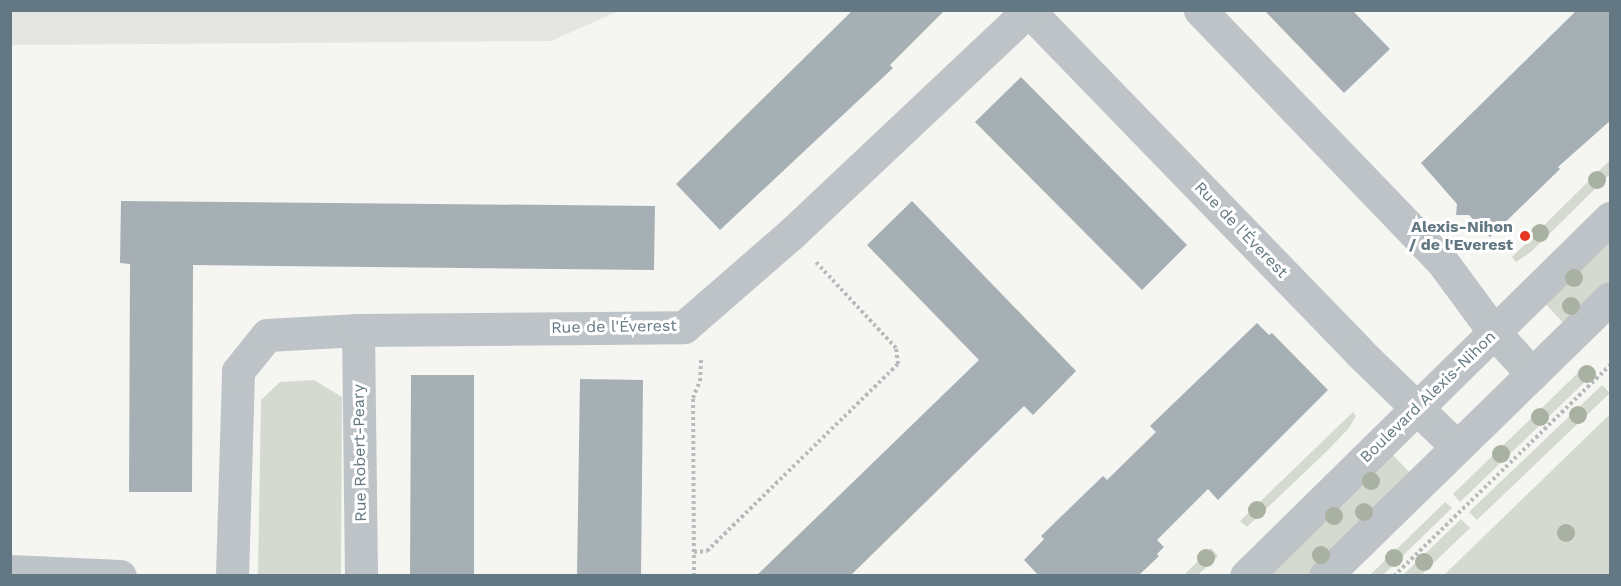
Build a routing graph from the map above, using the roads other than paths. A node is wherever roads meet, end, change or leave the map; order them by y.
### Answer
1 (1200, 10) edge
2 (1028, 11) edge
3 (1611, 218) edge
4 (1611, 298) edge
5 (358, 330) junction
6 (1494, 332) junction
7 (1532, 374) junction
8 (1418, 406) junction
9 (1457, 447) junction
10 (10, 571) edge
11 (120, 576) edge
12 (232, 576) edge
13 (361, 576) edge
14 (1246, 576) edge
15 (1325, 576) edge

1 - 6 street
2 - 5 street, Rue de l'Éverest
2 - 8 street, Rue de l'Éverest
3 - 6 street, Boulevard Alexis-Nihon
4 - 7 street
5 - 12 street, Rue de l'Éverest
5 - 13 street, Rue Robert-Peary
6 - 7 street
6 - 8 street, Boulevard Alexis-Nihon
7 - 9 street
8 - 9 street, Rue de l'Éverest
8 - 14 street, Boulevard Alexis-Nihon
9 - 15 street
10 - 11 street

